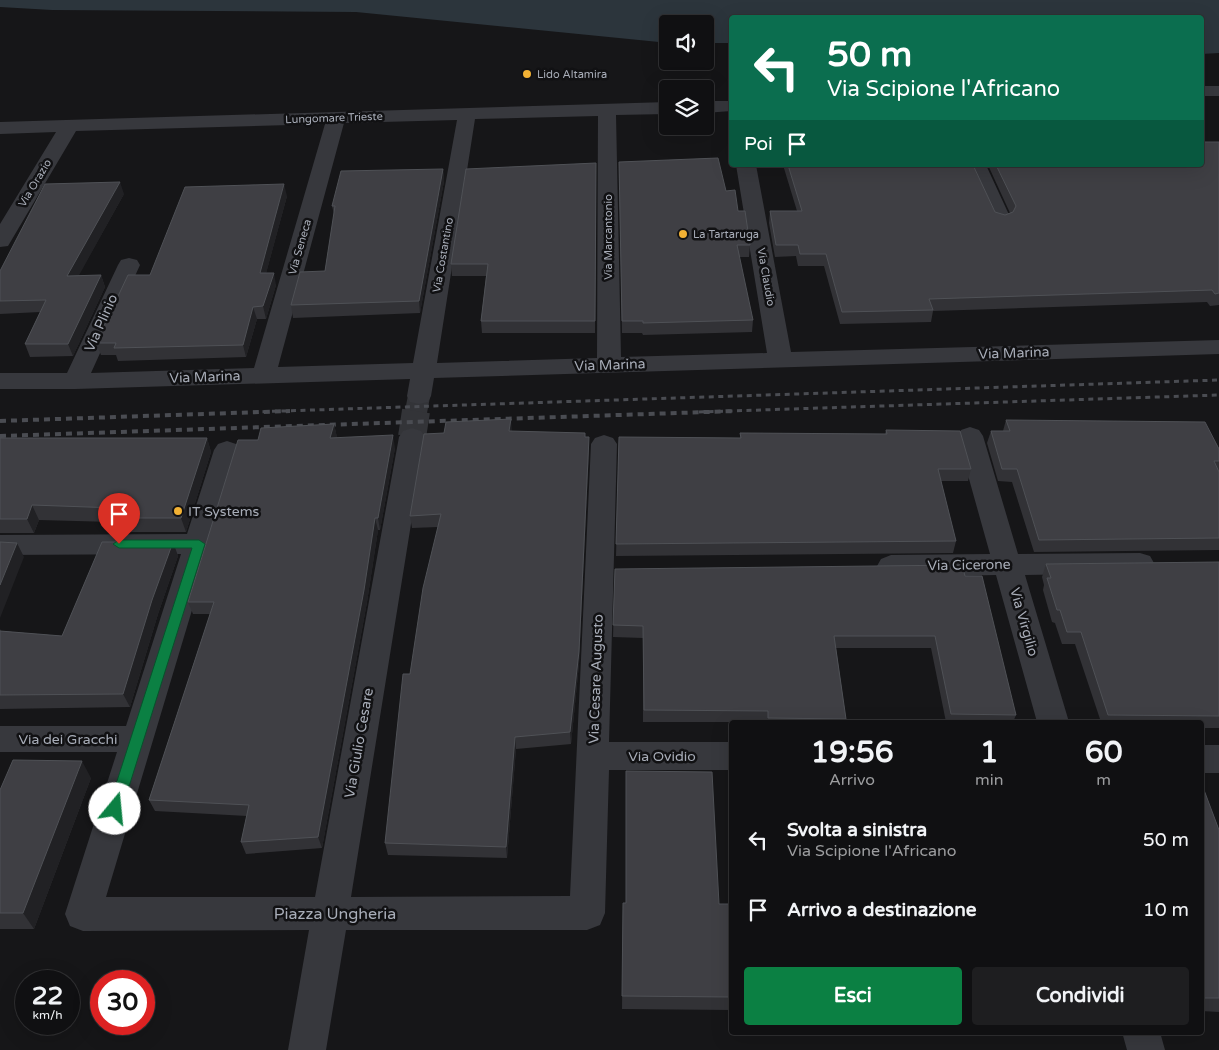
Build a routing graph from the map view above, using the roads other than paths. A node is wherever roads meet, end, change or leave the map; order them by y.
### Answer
1 (1204, 91) edge
2 (1219, 91) edge
3 (729, 106) edge
4 (714, 107) edge
5 (659, 108) edge
6 (607, 110) junction
7 (467, 114) junction
8 (336, 118) junction
9 (70, 125) junction
10 (0, 128) edge
11 (746, 167) edge
12 (977, 167) edge
13 (1001, 219) edge
14 (0, 241) edge
15 (129, 265) dead end
16 (1219, 347) edge
17 (780, 360) junction
18 (609, 365) junction
19 (424, 371) junction
20 (264, 376) junction
21 (0, 381) edge
22 (75, 381) junction
23 (419, 396) tunnel mouth
24 (970, 436) dead end
25 (412, 437) tunnel mouth
26 (604, 444) dead end
27 (227, 450) dead end
28 (0, 544) edge
29 (199, 544) junction
30 (1161, 563) edge
31 (1007, 564) junction
32 (868, 566) edge
33 (600, 569) junction
34 (630, 569) edge
35 (1051, 720) edge
36 (137, 738) junction
37 (0, 739) edge
38 (592, 756) junction
39 (729, 756) edge
40 (1204, 758) edge
41 (1219, 759) edge
42 (587, 913) joint
43 (330, 914) junction
44 (1142, 1035) edge
45 (307, 1050) edge
46 (1146, 1050) edge

1 - 2 street
3 - 4 street
5 - 6 street, Lungomare Trieste
6 - 7 street, Lungomare Trieste
6 - 18 street, Via Marcantonio
7 - 8 street, Lungomare Trieste
7 - 19 street, Via Costantino
8 - 9 street, Lungomare Trieste
8 - 20 street, Via Seneca
9 - 10 street, Lungomare Trieste
9 - 14 street, Via Orazio
11 - 17 street, Via Claudio
12 - 13 street
15 - 22 street, Via Plinio
16 - 17 street, Via Marina
17 - 18 street, Via Marina
18 - 19 street, Via Marina
19 - 20 street, Via Marina
19 - 23 street, Via Costantino
20 - 22 street, Via Marina
21 - 22 street, Via Marina
24 - 31 street, Via Virgilio
25 - 43 street, Via Giulio Cesare
26 - 33 street, Via Cesare Augusto
27 - 29 street
28 - 29 street
29 - 36 street
30 - 31 street, Via Cicerone
31 - 32 street, Via Cicerone
31 - 35 street, Via Virgilio
33 - 34 street
33 - 38 street, Via Cesare Augusto
36 - 37 street, Via dei Gracchi
36 - 43 street, Piazza Ungheria
38 - 39 street, Via Ovidio
38 - 42 street, Via Cesare Augusto
40 - 41 street
42 - 43 street, Piazza Ungheria
43 - 45 street, Via Giulio Cesare
44 - 46 street

